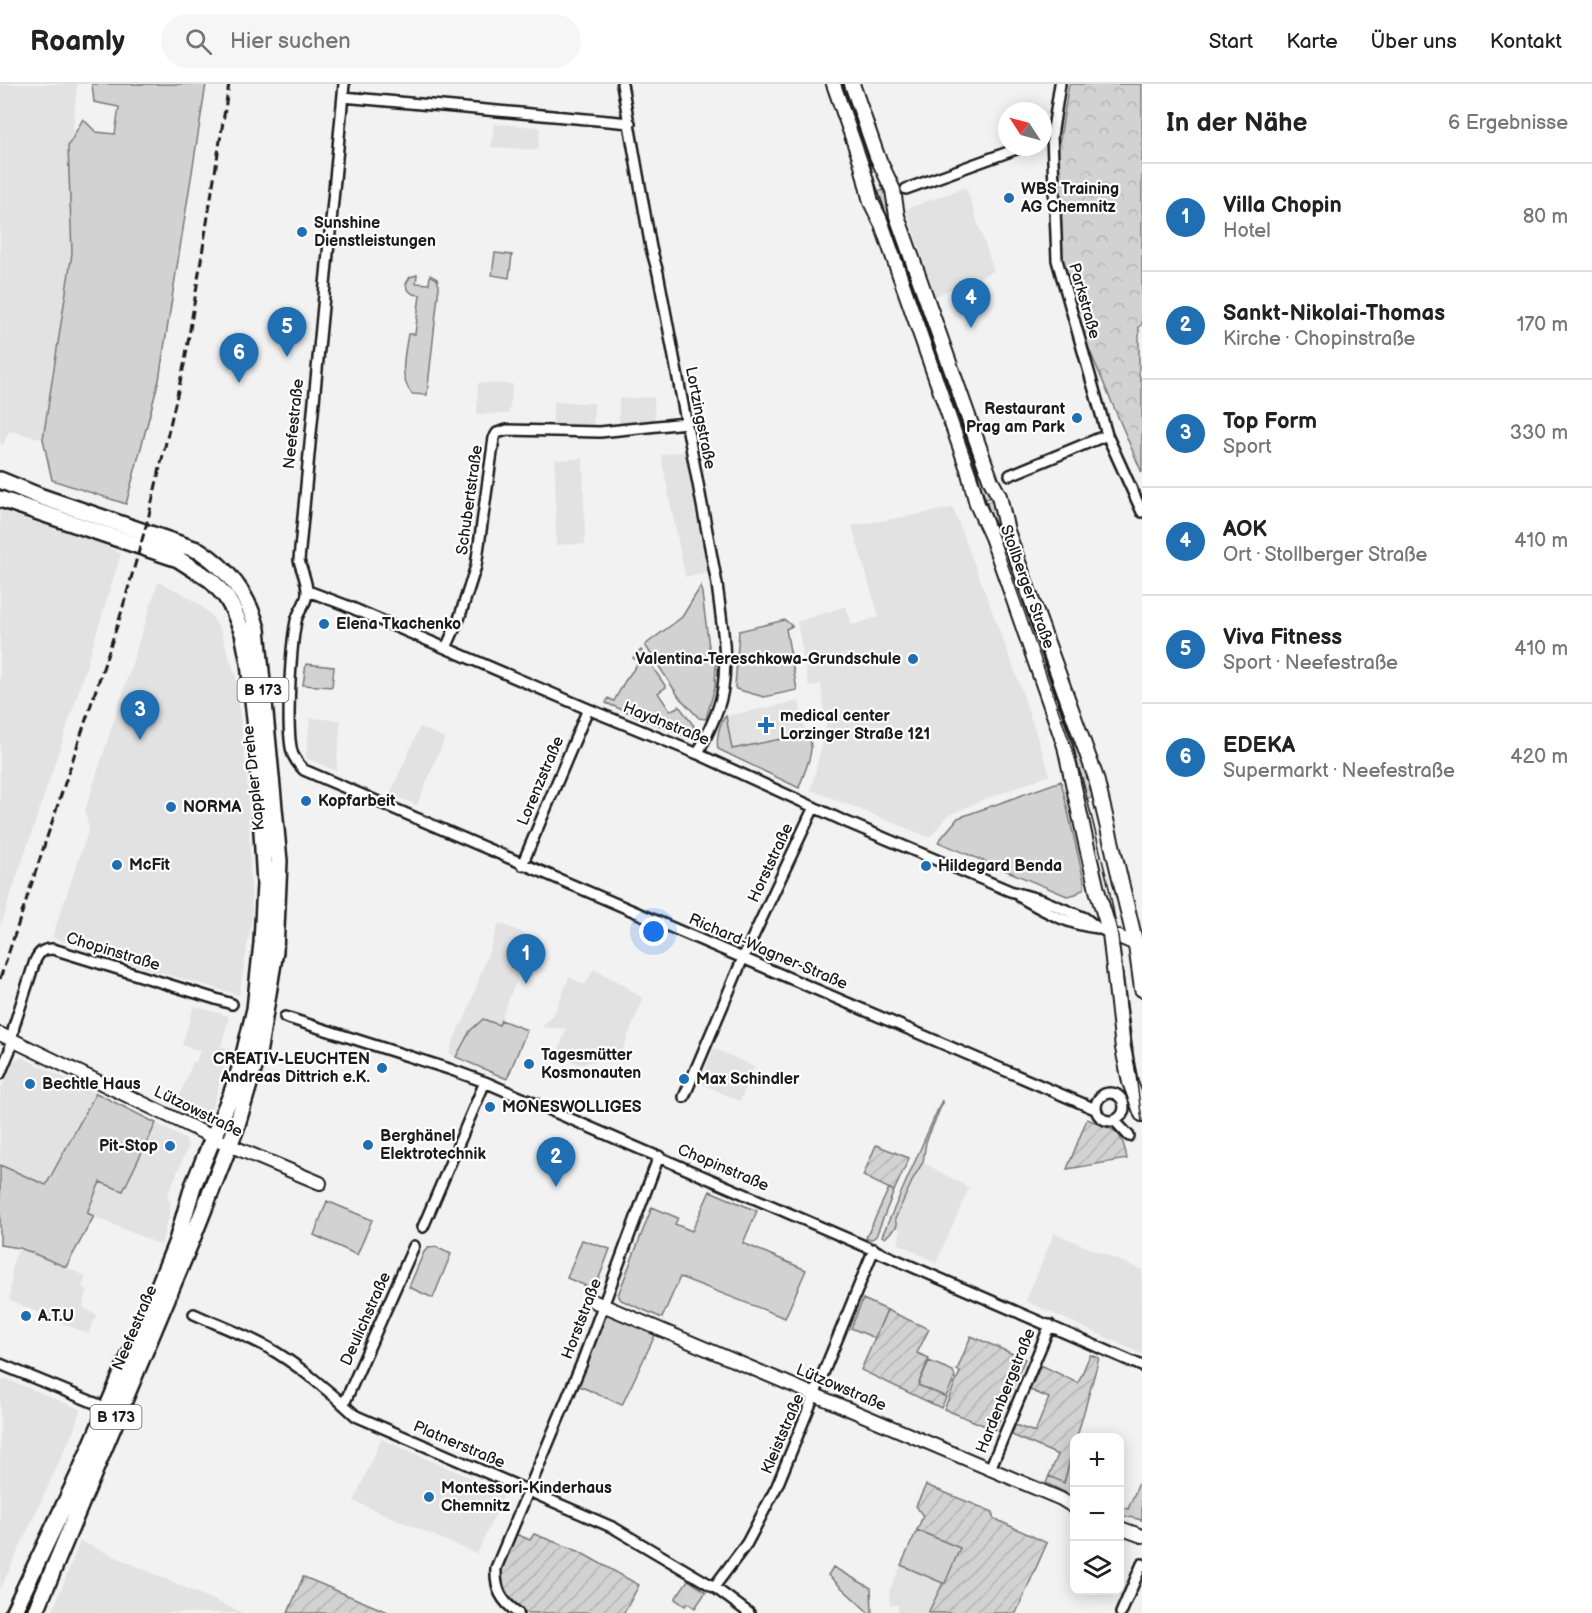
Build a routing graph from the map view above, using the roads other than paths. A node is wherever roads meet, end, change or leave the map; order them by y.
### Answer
1 (344, 84) edge
2 (622, 84) edge
3 (834, 84) edge
4 (852, 84) edge
5 (1060, 84) edge
6 (343, 97) junction
7 (1052, 120) edge
8 (630, 123) junction
9 (998, 156) edge
10 (1049, 156) edge
11 (906, 189) dead end
12 (686, 423) junction
13 (1107, 435) junction
14 (1010, 475) dead end
15 (0, 480) edge
16 (0, 499) edge
17 (1142, 512) edge
18 (308, 591) junction
19 (446, 648) junction
20 (588, 710) junction
21 (698, 754) junction
22 (814, 807) junction
23 (522, 865) junction
24 (1104, 930) junction
25 (1139, 946) edge
26 (743, 958) junction
27 (1142, 989) edge
28 (232, 1004) dead end
29 (285, 1017) dead end
30 (5, 1036) edge
31 (249, 1036) joint
32 (258, 1054) joint
33 (0, 1074) edge
34 (485, 1082) junction
35 (684, 1097) dead end
36 (1095, 1108) junction
37 (1142, 1114) edge
38 (1115, 1121) junction
39 (1129, 1136) dead end
40 (213, 1138) junction
41 (229, 1145) junction
42 (659, 1156) junction
43 (320, 1183) dead end
44 (423, 1227) dead end
45 (414, 1246) dead end
46 (874, 1249) junction
47 (599, 1303) junction
48 (194, 1314) dead end
49 (1050, 1325) junction
50 (0, 1364) edge
51 (1142, 1366) edge
52 (816, 1396) junction
53 (344, 1404) junction
54 (107, 1408) junction
55 (990, 1469) junction
56 (528, 1490) junction
57 (1070, 1505) edge
58 (1124, 1530) edge
59 (1142, 1536) edge
60 (1142, 1564) edge
61 (714, 1587) junction
62 (13, 1613) edge
63 (35, 1613) edge
64 (518, 1613) edge
65 (749, 1613) edge
66 (1121, 1613) edge

1 - 6 street, Neefestraße
2 - 8 street, Lortzingstraße
3 - 24 main road, Stollberger Straße
4 - 25 main road, Stollberger Straße
5 - 7 street, Parkstraße
6 - 8 street
6 - 18 street, Neefestraße
8 - 12 street, Lortzingstraße
9 - 11 street
10 - 13 street, Parkstraße
12 - 19 street, Schubertstraße
12 - 21 street, Lortzingstraße
13 - 14 street
13 - 17 street, Parkstraße
15 - 32 main road, Kappler Drehe / B 173
16 - 31 main road, Kappler Drehe / B 173
18 - 19 street, Haydnstraße
18 - 23 street, Richard-Wagner-Straße
19 - 20 street, Haydnstraße
20 - 21 street, Haydnstraße
20 - 23 street, Lorenzstraße
21 - 22 street, Haydnstraße
22 - 24 street, Haydnstraße
22 - 26 street, Horststraße
23 - 26 street, Richard-Wagner-Straße
24 - 25 street, Haydnstraße
24 - 37 main road, Stollberger Straße
25 - 27 main road, Stollberger Straße
26 - 35 street, Horststraße
26 - 36 street, Richard-Wagner-Straße
28 - 30 street, Chopinstraße
29 - 34 street, Chopinstraße
30 - 33 street
30 - 40 street, Lützowstraße
31 - 40 main road, Neefestraße / B 173
32 - 41 main road, Neefestraße / B 173
34 - 42 street, Chopinstraße
34 - 44 street
36 - 38 street, Richard-Wagner-Straße
36 - 38 street
38 - 39 street, Richard-Wagner-Straße
40 - 41 street, Lützowstraße
40 - 54 main road, Neefestraße / B 173
41 - 43 street, Lützowstraße
41 - 63 main road, Neefestraße / B 173
42 - 46 street, Chopinstraße
42 - 47 street, Horststraße
45 - 53 street, Deulichstraße
46 - 49 street, Chopinstraße
46 - 52 street, Kleiststraße
47 - 52 street, Lützowstraße
47 - 56 street, Horststraße
48 - 53 street, Platnerstraße
49 - 51 street, Chopinstraße
49 - 55 street, Hardenbergstraße
50 - 54 street
52 - 55 street, Lützowstraße
52 - 61 street, Kleiststraße
53 - 56 street, Platnerstraße
54 - 62 main road, Neefestraße / B 173
55 - 57 street, Lützowstraße
56 - 61 street, Platnerstraße
56 - 64 street, Horststraße
58 - 59 street
60 - 66 street
61 - 65 street, Platnerstraße

